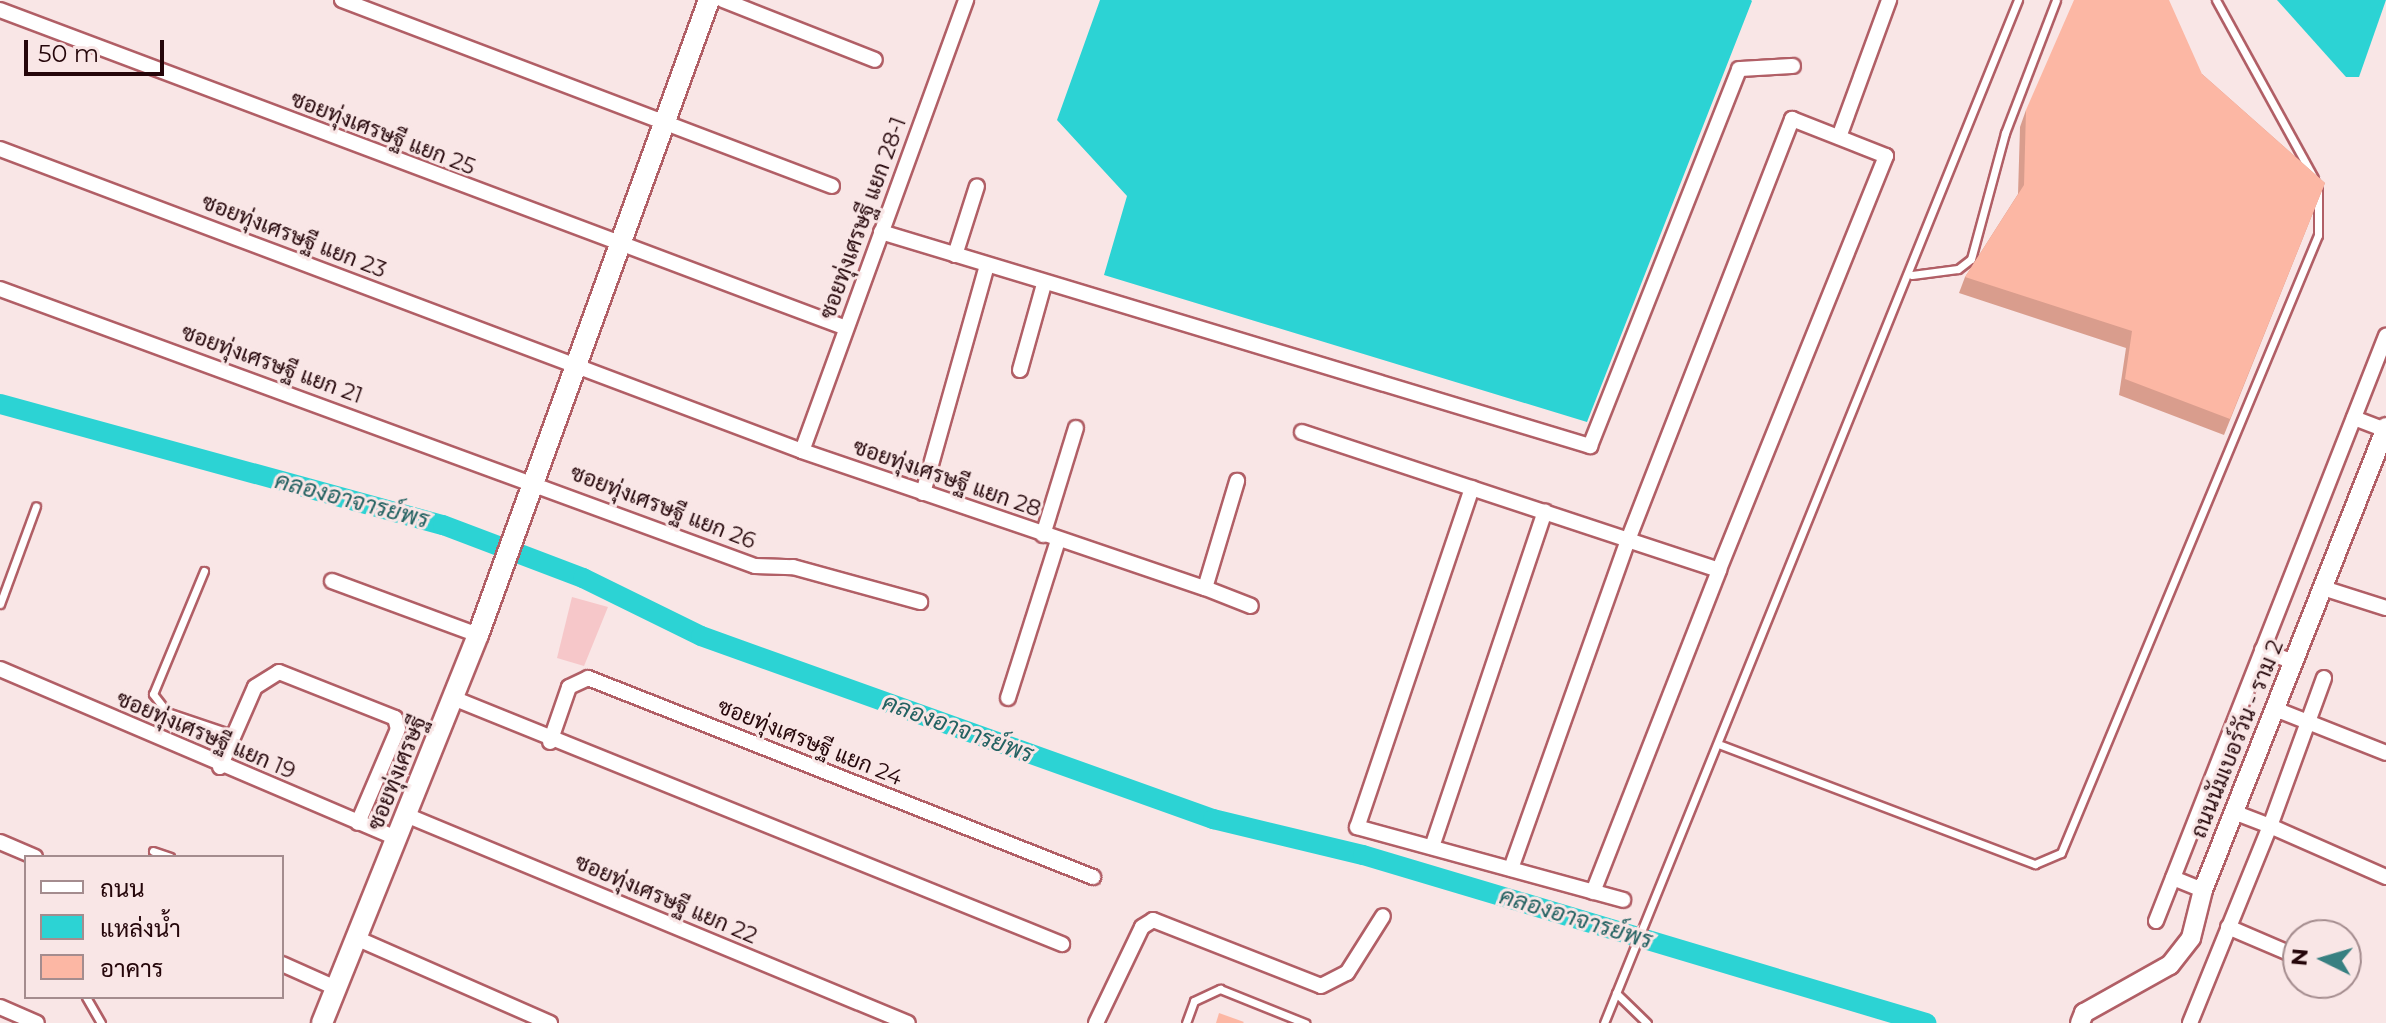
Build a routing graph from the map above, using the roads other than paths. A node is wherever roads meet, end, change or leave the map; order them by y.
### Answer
1 (342, 0) edge
2 (709, 0) edge
3 (723, 0) edge
4 (966, 0) edge
5 (1889, 0) edge
6 (2018, 0) edge
7 (2056, 0) edge
8 (2216, 0) edge
9 (0, 10) edge
10 (875, 60) dead end
11 (1793, 66) dead end
12 (663, 122) junction
13 (1839, 137) junction
14 (0, 149) edge
15 (832, 186) dead end
16 (977, 186) dead end
17 (881, 232) junction
18 (616, 246) junction
19 (955, 255) junction
20 (987, 265) junction
21 (1912, 275) junction
22 (1044, 284) junction
23 (0, 289) edge
24 (846, 328) junction
25 (2386, 336) edge
26 (572, 364) junction
27 (1020, 370) dead end
28 (2354, 418) junction
29 (1076, 428) dead end
30 (2386, 428) edge
31 (1302, 432) dead end
32 (802, 451) junction
33 (530, 480) junction
34 (1237, 481) dead end
35 (1472, 488) junction
36 (923, 493) junction
37 (36, 506) dead end
38 (1545, 512) junction
39 (1043, 535) junction
40 (1058, 540) junction
41 (1628, 540) junction
42 (1719, 570) junction
43 (204, 571) dead end
44 (332, 581) dead end
45 (1205, 588) junction
46 (2323, 588) junction
47 (920, 602) dead end
48 (2385, 603) edge
49 (0, 604) edge
50 (1251, 606) dead end
51 (478, 635) junction
52 (2262, 650) junction
53 (2293, 662) junction
54 (0, 669) edge
55 (2324, 678) dead end
56 (453, 698) junction
57 (1008, 698) dead end
58 (2275, 709) junction
59 (2309, 721) junction
60 (235, 735) junction
61 (550, 742) junction
62 (1721, 745) junction
63 (2386, 753) edge
64 (220, 767) junction
65 (2234, 812) junction
66 (406, 815) junction
67 (358, 823) junction
68 (2270, 826) junction
69 (397, 838) junction
70 (0, 842) edge
71 (1432, 847) junction
72 (153, 851) dead end
73 (30, 855) edge
74 (164, 855) edge
75 (1511, 869) junction
76 (1093, 877) dead end
77 (2386, 877) edge
78 (2173, 878) junction
79 (2203, 890) junction
80 (1593, 892) junction
81 (1623, 900) dead end
82 (1383, 916) dead end
83 (2156, 921) dead end
84 (2228, 927) junction
85 (356, 938) junction
86 (1062, 944) dead end
87 (2282, 950) edge
88 (284, 965) edge
89 (336, 988) junction
90 (1616, 993) junction
91 (87, 999) edge
92 (0, 1007) edge
93 (2085, 1020) edge
94 (37, 1023) edge
95 (101, 1023) edge
96 (322, 1023) edge
97 (550, 1023) edge
98 (908, 1023) edge
99 (1096, 1023) edge
100 (1186, 1023) edge
101 (1305, 1023) edge
102 (1604, 1023) edge
103 (1647, 1023) edge
104 (2190, 1023) edge

1 - 12 street
2 - 12 main road, ซอยทุ่งเศรษฐี
3 - 10 street
4 - 17 street, ซอยทุ่งเศรษฐี แยก 28-1
5 - 13 street
6 - 21 lane
7 - 21 lane
8 - 62 lane
9 - 18 street, ซอยทุ่งเศรษฐี แยก 25
11 - 22 street
12 - 15 street
12 - 18 main road, ซอยทุ่งเศรษฐี
13 - 41 street
13 - 42 street
14 - 26 street, ซอยทุ่งเศรษฐี แยก 23
16 - 19 street
17 - 19 street
17 - 24 street, ซอยทุ่งเศรษฐี แยก 28-1
18 - 24 street, ซอยทุ่งเศรษฐี แยก 25
18 - 26 main road, ซอยทุ่งเศรษฐี
19 - 20 street
20 - 22 street
20 - 36 street
21 - 62 lane
22 - 27 street
23 - 33 street, ซอยทุ่งเศรษฐี แยก 21
24 - 32 street, ซอยทุ่งเศรษฐี แยก 28-1
25 - 28 street
26 - 32 street, ซอยทุ่งเศรษฐี แยก 28
26 - 33 main road, ซอยทุ่งเศรษฐี
28 - 30 street
28 - 52 street
29 - 39 street
30 - 46 street, ถนนนัมเบอร์วัน - ราม 2
31 - 35 street
32 - 36 street, ซอยทุ่งเศรษฐี แยก 28
33 - 47 street, ซอยทุ่งเศรษฐี แยก 26
33 - 51 main road, ซอยทุ่งเศรษฐี
34 - 45 street
35 - 38 street
35 - 71 street
36 - 39 street, ซอยทุ่งเศรษฐี แยก 28
37 - 49 lane
38 - 41 street
38 - 71 street
39 - 40 street, ซอยทุ่งเศรษฐี แยก 28
40 - 45 street, ซอยทุ่งเศรษฐี แยก 28
40 - 57 street
41 - 42 street
41 - 75 street
42 - 80 street
43 - 60 lane
44 - 51 street
45 - 50 street, ซอยทุ่งเศรษฐี แยก 28
46 - 48 street
46 - 53 street, ถนนนัมเบอร์วัน - ราม 2
51 - 56 main road, ซอยทุ่งเศรษฐี
52 - 53 street
52 - 78 street
53 - 58 street, ถนนนัมเบอร์วัน - ราม 2
54 - 64 street, ซอยทุ่งเศรษฐี แยก 19
55 - 59 street
56 - 61 street
56 - 66 main road, ซอยทุ่งเศรษฐี
58 - 59 street
58 - 65 street, ถนนนัมเบอร์วัน - ราม 2
59 - 63 street
59 - 68 street
60 - 64 street
60 - 67 street
61 - 76 street, ซอยทุ่งเศรษฐี แยก 24
61 - 86 street
62 - 90 lane
64 - 67 street, ซอยทุ่งเศรษฐี แยก 19
65 - 68 street
65 - 79 street, ถนนนัมเบอร์วัน - ราม 2
66 - 69 main road, ซอยทุ่งเศรษฐี
66 - 98 street, ซอยทุ่งเศรษฐี แยก 22
67 - 69 street, ซอยทุ่งเศรษฐี แยก 19
68 - 77 street
68 - 84 street
69 - 85 main road, ซอยทุ่งเศรษฐี
70 - 73 street
71 - 75 street
72 - 74 lane
75 - 80 street
78 - 79 street
78 - 83 street
79 - 93 street, ถนนนัมเบอร์วัน - ราม 2
80 - 81 street
82 - 99 street
84 - 87 street
84 - 104 street
85 - 89 main road, ซอยทุ่งเศรษฐี
85 - 97 street
88 - 89 street
89 - 96 main road, ซอยทุ่งเศรษฐี
90 - 102 lane
90 - 103 lane
91 - 95 lane
92 - 94 street
100 - 101 lane

